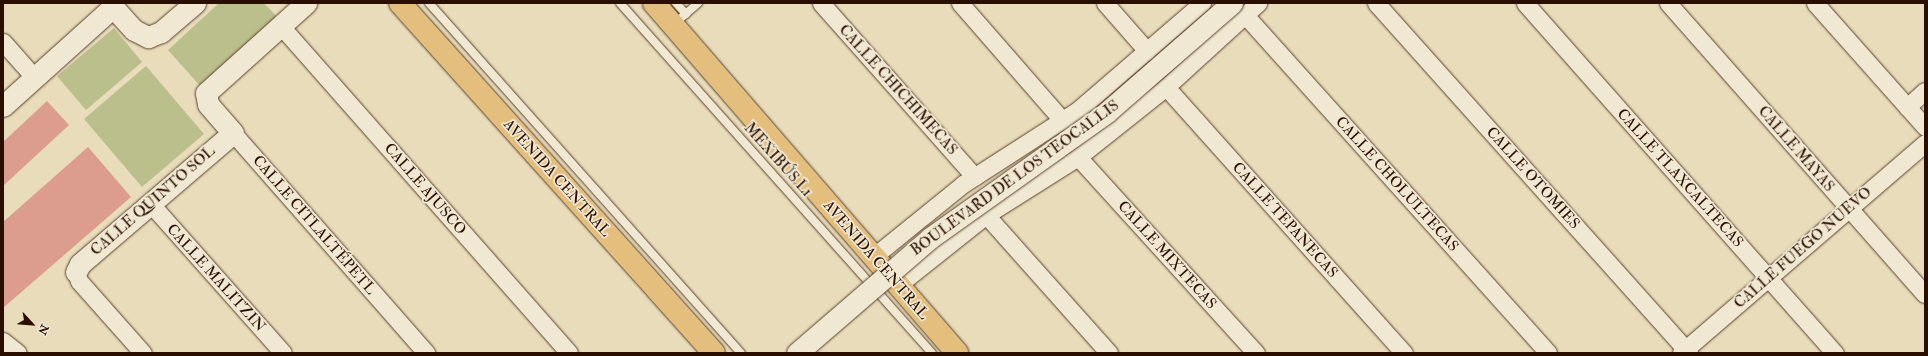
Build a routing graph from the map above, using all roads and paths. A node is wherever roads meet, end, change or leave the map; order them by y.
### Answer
1 (195, 3) edge
2 (306, 3) edge
3 (400, 3) edge
4 (429, 3) edge
5 (620, 3) edge
6 (654, 3) edge
7 (676, 3) edge
8 (698, 3) edge
9 (821, 3) edge
10 (960, 3) edge
11 (1105, 3) edge
12 (1202, 3) edge
13 (1258, 3) edge
14 (1376, 3) edge
15 (1525, 3) edge
16 (1668, 3) edge
17 (1815, 3) edge
18 (111, 5) edge
19 (1238, 9) edge
20 (680, 19) junction
21 (280, 25) junction
22 (3, 42) edge
23 (1147, 51) junction
24 (34, 77) junction
25 (1166, 87) junction
26 (1925, 92) edge
27 (3, 106) edge
28 (1907, 107) junction
29 (1063, 121) junction
30 (1925, 127) edge
31 (233, 133) junction
32 (1925, 143) edge
33 (1078, 157) junction
34 (969, 181) junction
35 (150, 203) junction
36 (1849, 208) junction
37 (983, 217) junction
38 (873, 257) junction
39 (76, 272) joint
40 (1768, 277) junction
41 (898, 285) junction
42 (1925, 294) edge
43 (3, 341) edge
44 (1685, 352) edge
45 (18, 353) edge
46 (143, 353) edge
47 (283, 353) edge
48 (426, 353) edge
49 (569, 353) edge
50 (714, 353) edge
51 (741, 353) edge
52 (798, 353) edge
53 (932, 353) edge
54 (957, 353) edge
55 (1109, 353) edge
56 (1256, 353) edge
57 (1404, 353) edge
58 (1548, 353) edge
59 (1835, 353) edge

1 - 18 street
2 - 21 street
3 - 50 highway, AVENIDA CENTRAL
4 - 51 lane
5 - 53 lane, MEXIBÚS L1
6 - 20 highway, AVENIDA CENTRAL
7 - 20 lane
8 - 20 lane
9 - 34 street, CALLE CHICHIMECAS
10 - 29 street
11 - 23 street
12 - 23 street, BOULEVARD DE LOS TEOCALLIS
13 - 19 street, BOULEVARD DE LOS TEOCALLIS
14 - 44 street, CALLE OTOMIES
15 - 40 street, CALLE TLAXCALTECAS
16 - 36 street, CALLE MAYAS
17 - 28 street
18 - 24 street
19 - 25 street, BOULEVARD DE LOS TEOCALLIS
19 - 52 street, BOULEVARD DE LOS TEOCALLIS, bridge
19 - 58 street, CALLE CHOLULTECAS
20 - 38 highway, AVENIDA CENTRAL
21 - 31 street, CALLE CITLALTÉPETL
21 - 49 street, CALLE AJUSCO
22 - 24 street
23 - 29 street, BOULEVARD DE LOS TEOCALLIS
24 - 27 street
25 - 33 street, BOULEVARD DE LOS TEOCALLIS
25 - 57 street, CALLE TEPANECAS
26 - 28 street
28 - 30 street
29 - 34 street, BOULEVARD DE LOS TEOCALLIS
31 - 35 street, CALLE QUINTO SOL
31 - 48 street, CALLE CITLALTÉPETL
32 - 36 street, CALLE FUEGO NUEVO
33 - 37 street, BOULEVARD DE LOS TEOCALLIS
33 - 56 street, CALLE MIXTECAS
34 - 37 street, BOULEVARD DE LOS TEOCALLIS
34 - 38 street, BOULEVARD DE LOS TEOCALLIS
35 - 39 street, CALLE QUINTO SOL
35 - 47 street, CALLE MALITZIN
36 - 40 street, CALLE FUEGO NUEVO
36 - 42 street, CALLE MAYAS
37 - 41 street, BOULEVARD DE LOS TEOCALLIS
37 - 55 street
38 - 41 highway, AVENIDA CENTRAL
39 - 46 street
40 - 44 street, CALLE FUEGO NUEVO
40 - 59 street, CALLE TLAXCALTECAS
41 - 54 highway, AVENIDA CENTRAL
43 - 45 street

